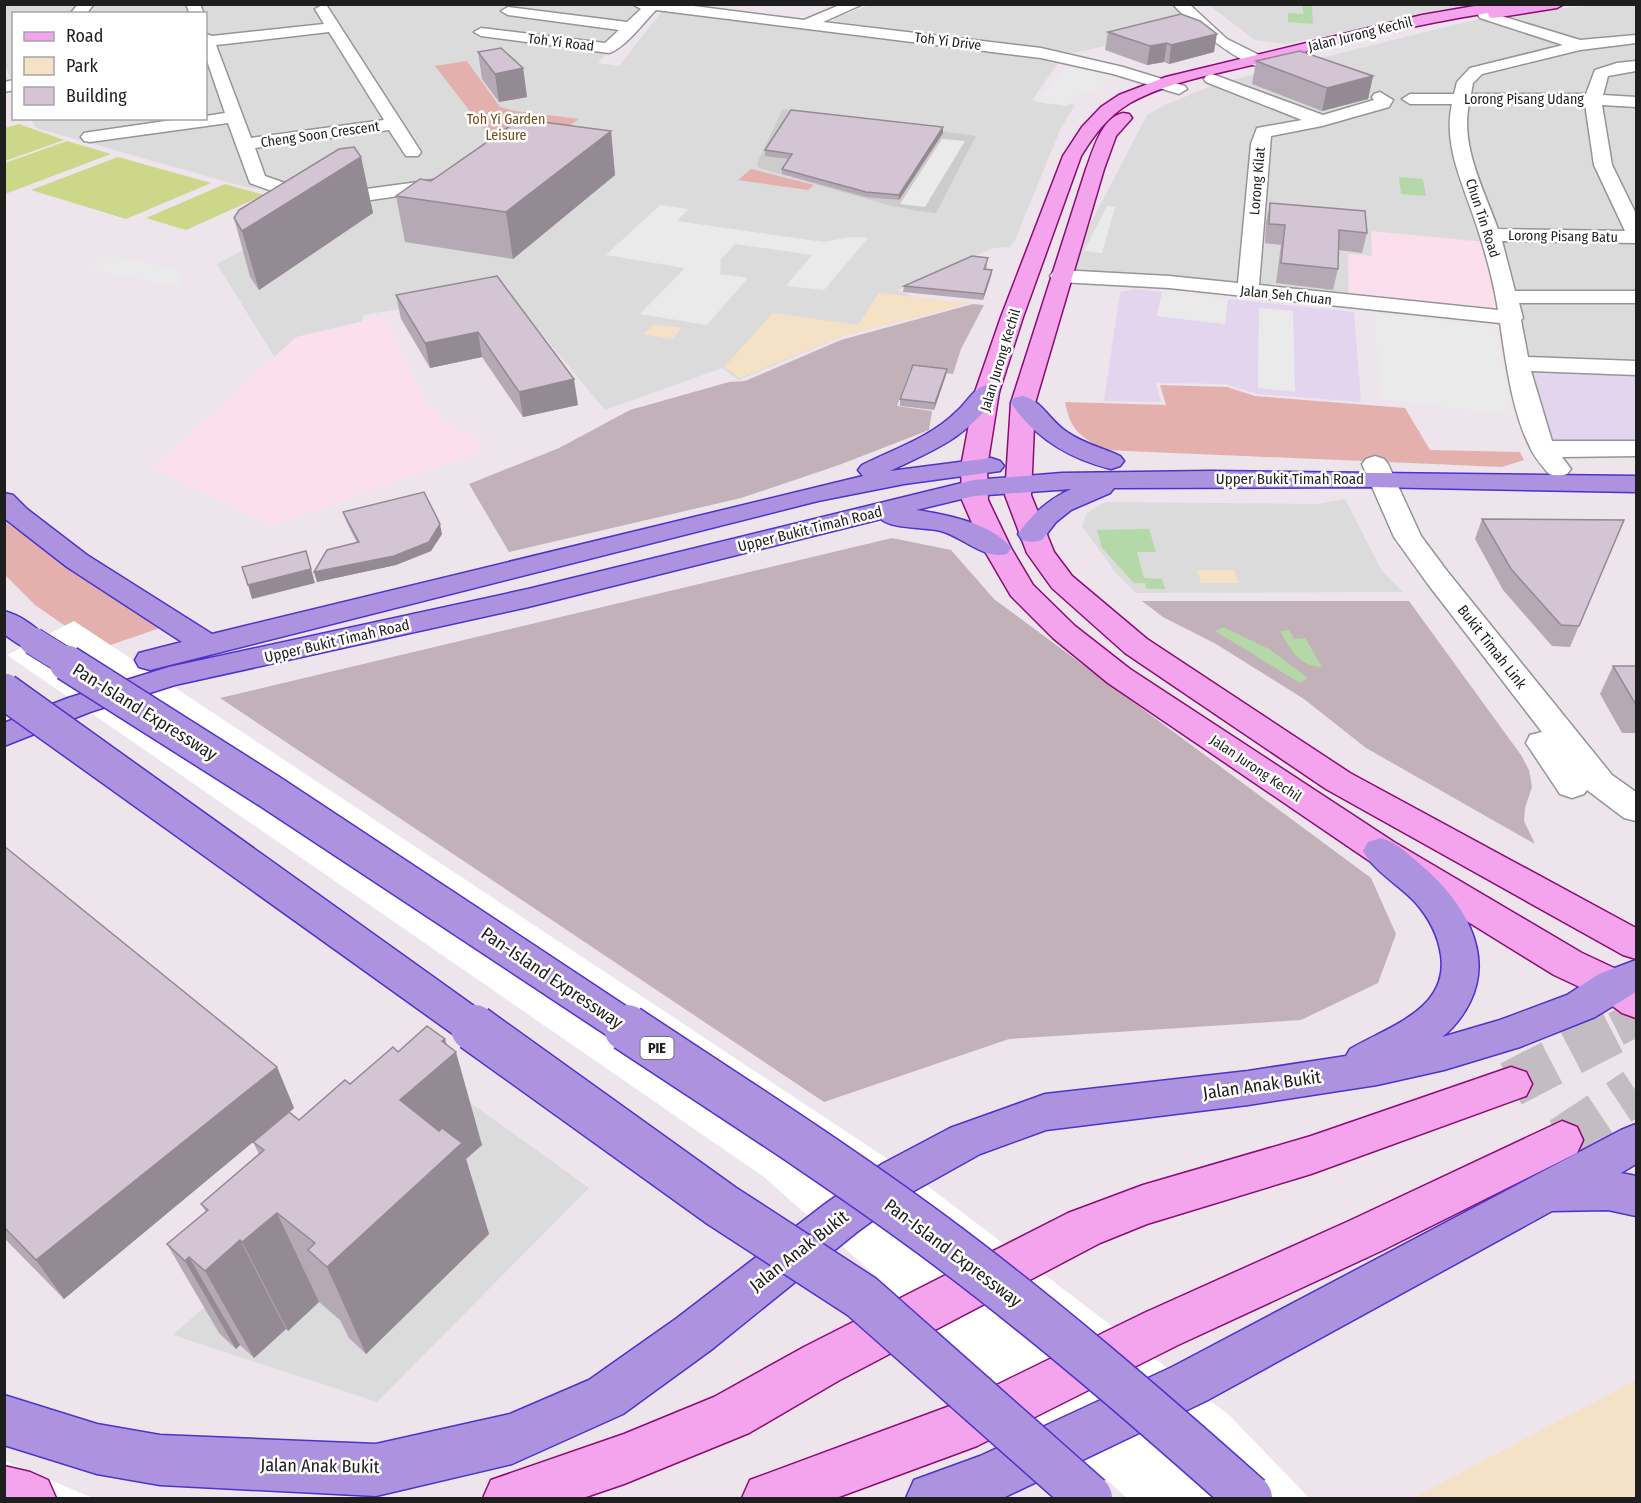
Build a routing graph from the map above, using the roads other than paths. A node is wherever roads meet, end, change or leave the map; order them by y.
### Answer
1 (736, 4) edge
2 (856, 4) edge
3 (1180, 4) edge
4 (1192, 4) edge
5 (1516, 4) edge
6 (1557, 4) edge
7 (649, 5) edge
8 (322, 9) dead end
9 (508, 11) dead end
10 (712, 13) junction
11 (1485, 15) junction
12 (806, 24) junction
13 (334, 27) junction
14 (633, 27) junction
15 (481, 32) dead end
16 (207, 39) edge
17 (1636, 39) edge
18 (207, 44) edge
19 (1580, 45) junction
20 (210, 61) edge
21 (1267, 61) junction
22 (1636, 66) edge
23 (1212, 79) junction
24 (1170, 86) junction
25 (1380, 97) dead end
26 (1462, 98) junction
27 (1410, 99) dead end
28 (1593, 99) junction
29 (1636, 102) edge
30 (234, 117) junction
31 (1322, 121) junction
32 (395, 124) junction
33 (90, 137) dead end
34 (244, 144) junction
35 (412, 152) dead end
36 (469, 181) edge
37 (1490, 235) junction
38 (1636, 235) edge
39 (1060, 276) junction
40 (1248, 291) junction
41 (1636, 297) edge
42 (1509, 308) junction
43 (1518, 364) junction
44 (1636, 368) edge
45 (987, 392) junction
46 (1023, 403) junction
47 (1636, 449) edge
48 (1550, 459) junction
49 (1120, 470) junction
50 (1636, 470) edge
51 (1366, 471) junction
52 (1018, 473) junction
53 (974, 477) junction
54 (1636, 484) edge
55 (826, 493) junction
56 (4, 501) edge
57 (865, 516) junction
58 (1032, 534) junction
59 (997, 548) junction
60 (19, 631) edge
61 (208, 645) junction
62 (4, 691) edge
63 (4, 712) edge
64 (4, 735) edge
65 (1572, 786) dead end
66 (1631, 822) edge
67 (1381, 851) junction
68 (1636, 945) edge
69 (1629, 987) edge
70 (1345, 1073) junction
71 (1511, 1084) tunnel mouth
72 (1562, 1140) tunnel mouth
73 (1636, 1143) edge
74 (1548, 1191) junction
75 (1636, 1196) edge
76 (4, 1420) edge
77 (4, 1492) edge
78 (30, 1498) edge
79 (509, 1498) edge
80 (768, 1498) edge
81 (932, 1498) edge
82 (1089, 1498) edge
83 (1249, 1498) edge

1 - 10 street, Toh Yi Drive
2 - 12 street
3 - 21 street
4 - 21 street
5 - 21 main road, Jalan Jurong Kechil
6 - 11 main road, Jalan Jurong Kechil
7 - 10 street, Toh Yi Drive
7 - 14 street, Toh Yi Road
8 - 13 street, Cheng Soon Crescent
9 - 14 street, Toh Yi Road
10 - 12 street, Toh Yi Drive
11 - 19 street, Chun Tin Road
11 - 21 main road, Jalan Jurong Kechil
12 - 24 street, Toh Yi Drive
13 - 16 street
13 - 32 street, Cheng Soon Crescent
14 - 15 street, Toh Yi Road
17 - 19 street, Chun Tin Road
18 - 20 street
19 - 26 street, Chun Tin Road
20 - 30 street
21 - 23 main road, Jalan Jurong Kechil
21 - 24 main road, Jalan Jurong Kechil
22 - 28 street
23 - 24 main road, Jalan Jurong Kechil
23 - 31 street
24 - 39 main road, Jalan Jurong Kechil
24 - 45 main road, Jalan Jurong Kechil
25 - 31 street, Lorong Kilat
26 - 27 street, Lorong Pisang Udang
26 - 28 street, Lorong Pisang Udang
26 - 37 street, Chun Tin Road
28 - 29 street, Lorong Pisang Udang
28 - 38 street
30 - 33 street
30 - 34 street
31 - 40 street, Lorong Kilat
32 - 34 street, Cheng Soon Crescent
32 - 35 street, Cheng Soon Crescent
34 - 36 street
37 - 38 street, Lorong Pisang Batu
37 - 42 street, Chun Tin Road
39 - 40 street, Jalan Seh Chuan
39 - 46 main road, Jalan Jurong Kechil
40 - 42 street, Jalan Seh Chuan
41 - 42 street, Jalan Seh Chuan
42 - 43 street, Chun Tin Road
43 - 44 street
43 - 48 street, Chun Tin Road
45 - 53 main road, Jalan Jurong Kechil
45 - 55 highway
46 - 49 highway
46 - 52 main road, Jalan Jurong Kechil
47 - 48 street
48 - 50 highway, Upper Bukit Timah Road
48 - 51 highway, Upper Bukit Timah Road
49 - 51 highway, Upper Bukit Timah Road
49 - 52 highway, Upper Bukit Timah Road
49 - 58 highway
51 - 54 highway, Upper Bukit Timah Road
51 - 65 street, Bukit Timah Link
51 - 66 street, Bukit Timah Link
52 - 53 highway, Upper Bukit Timah Road
52 - 58 main road, Jalan Jurong Kechil
53 - 55 highway, Upper Bukit Timah Road
53 - 57 highway, Upper Bukit Timah Road
53 - 59 main road, Jalan Jurong Kechil
55 - 61 highway, Upper Bukit Timah Road
56 - 61 highway
57 - 59 highway
57 - 64 highway, Upper Bukit Timah Road
58 - 68 main road, Jalan Jurong Kechil
59 - 67 main road, Jalan Jurong Kechil
60 - 83 highway, Pan-Island Expressway / PIE, bridge
61 - 63 highway, Upper Bukit Timah Road
62 - 82 highway, bridge
67 - 69 main road, Jalan Jurong Kechil
67 - 70 highway
69 - 70 highway, Jalan Anak Bukit
70 - 76 highway, Jalan Anak Bukit
71 - 79 main road
72 - 80 main road
73 - 74 highway
74 - 75 highway
74 - 81 highway
77 - 78 main road

